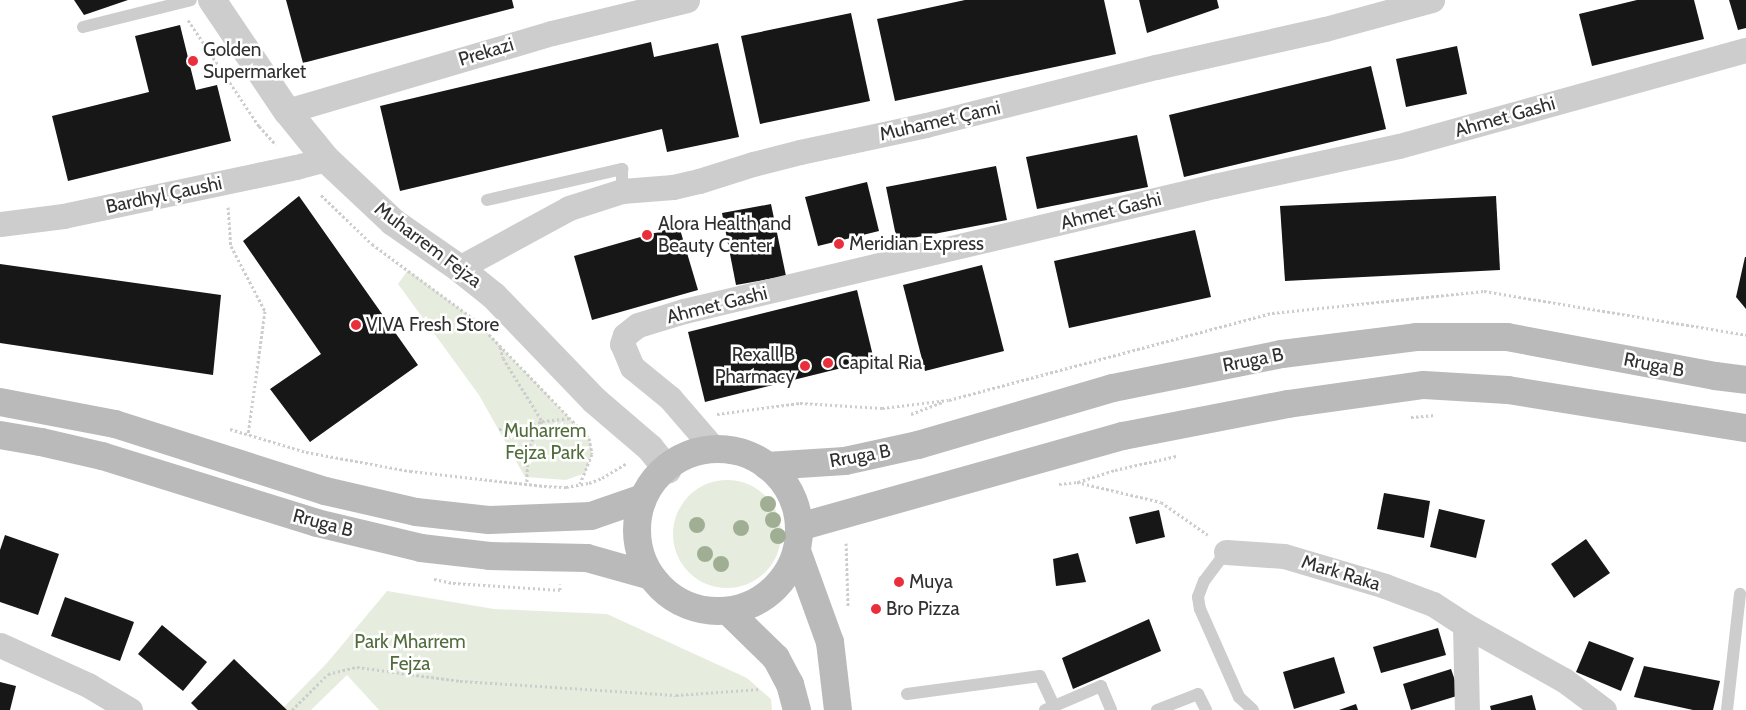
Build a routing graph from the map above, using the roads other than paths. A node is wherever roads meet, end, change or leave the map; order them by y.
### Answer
1 (191, 0) edge
2 (212, 0) edge
3 (687, 0) edge
4 (1432, 0) edge
5 (83, 27) dead end
6 (1746, 50) edge
7 (287, 111) junction
8 (326, 159) junction
9 (622, 191) junction
10 (487, 200) dead end
11 (0, 224) edge
12 (459, 268) junction
13 (1746, 380) edge
14 (0, 402) edge
15 (1746, 428) edge
16 (0, 435) edge
17 (714, 449) junction
18 (768, 466) junction
19 (668, 470) junction
20 (643, 498) junction
21 (798, 539) junction
22 (1226, 552) joint
23 (651, 576) junction
24 (1740, 594) dead end
25 (728, 611) junction
26 (1465, 625) junction
27 (0, 645) edge
28 (907, 694) dead end
29 (1050, 708) edge
30 (130, 710) edge
31 (797, 710) edge
32 (838, 710) edge
33 (1112, 710) edge
34 (1157, 710) edge
35 (1206, 710) edge
36 (1253, 710) edge
37 (1467, 710) edge
38 (1604, 710) edge
39 (1727, 710) edge

1 - 5 lane
2 - 7 street, Muharrem Fejza
3 - 7 street, Prekazi
4 - 9 street, Muhamet Çami
6 - 17 street, Ahmet Gashi
7 - 8 street, Muharrem Fejza
8 - 11 street, Bardhyl Çaushi
8 - 12 street, Muharrem Fejza
9 - 10 lane
9 - 12 street, Muhamet Çami
12 - 19 street, Muharrem Fejza
13 - 18 main road, Rruga B
14 - 20 main road, Rruga B
15 - 21 main road
16 - 23 main road, Rruga B
17 - 18 main road
17 - 19 main road
18 - 21 main road
19 - 20 main road
20 - 23 main road
21 - 25 main road
21 - 32 main road
22 - 26 street, Mark Raka
22 - 36 lane
23 - 25 main road
24 - 39 lane
25 - 31 main road
26 - 37 street
26 - 38 street, Mark Raka
27 - 30 street
28 - 29 lane
29 - 33 lane
34 - 35 lane

